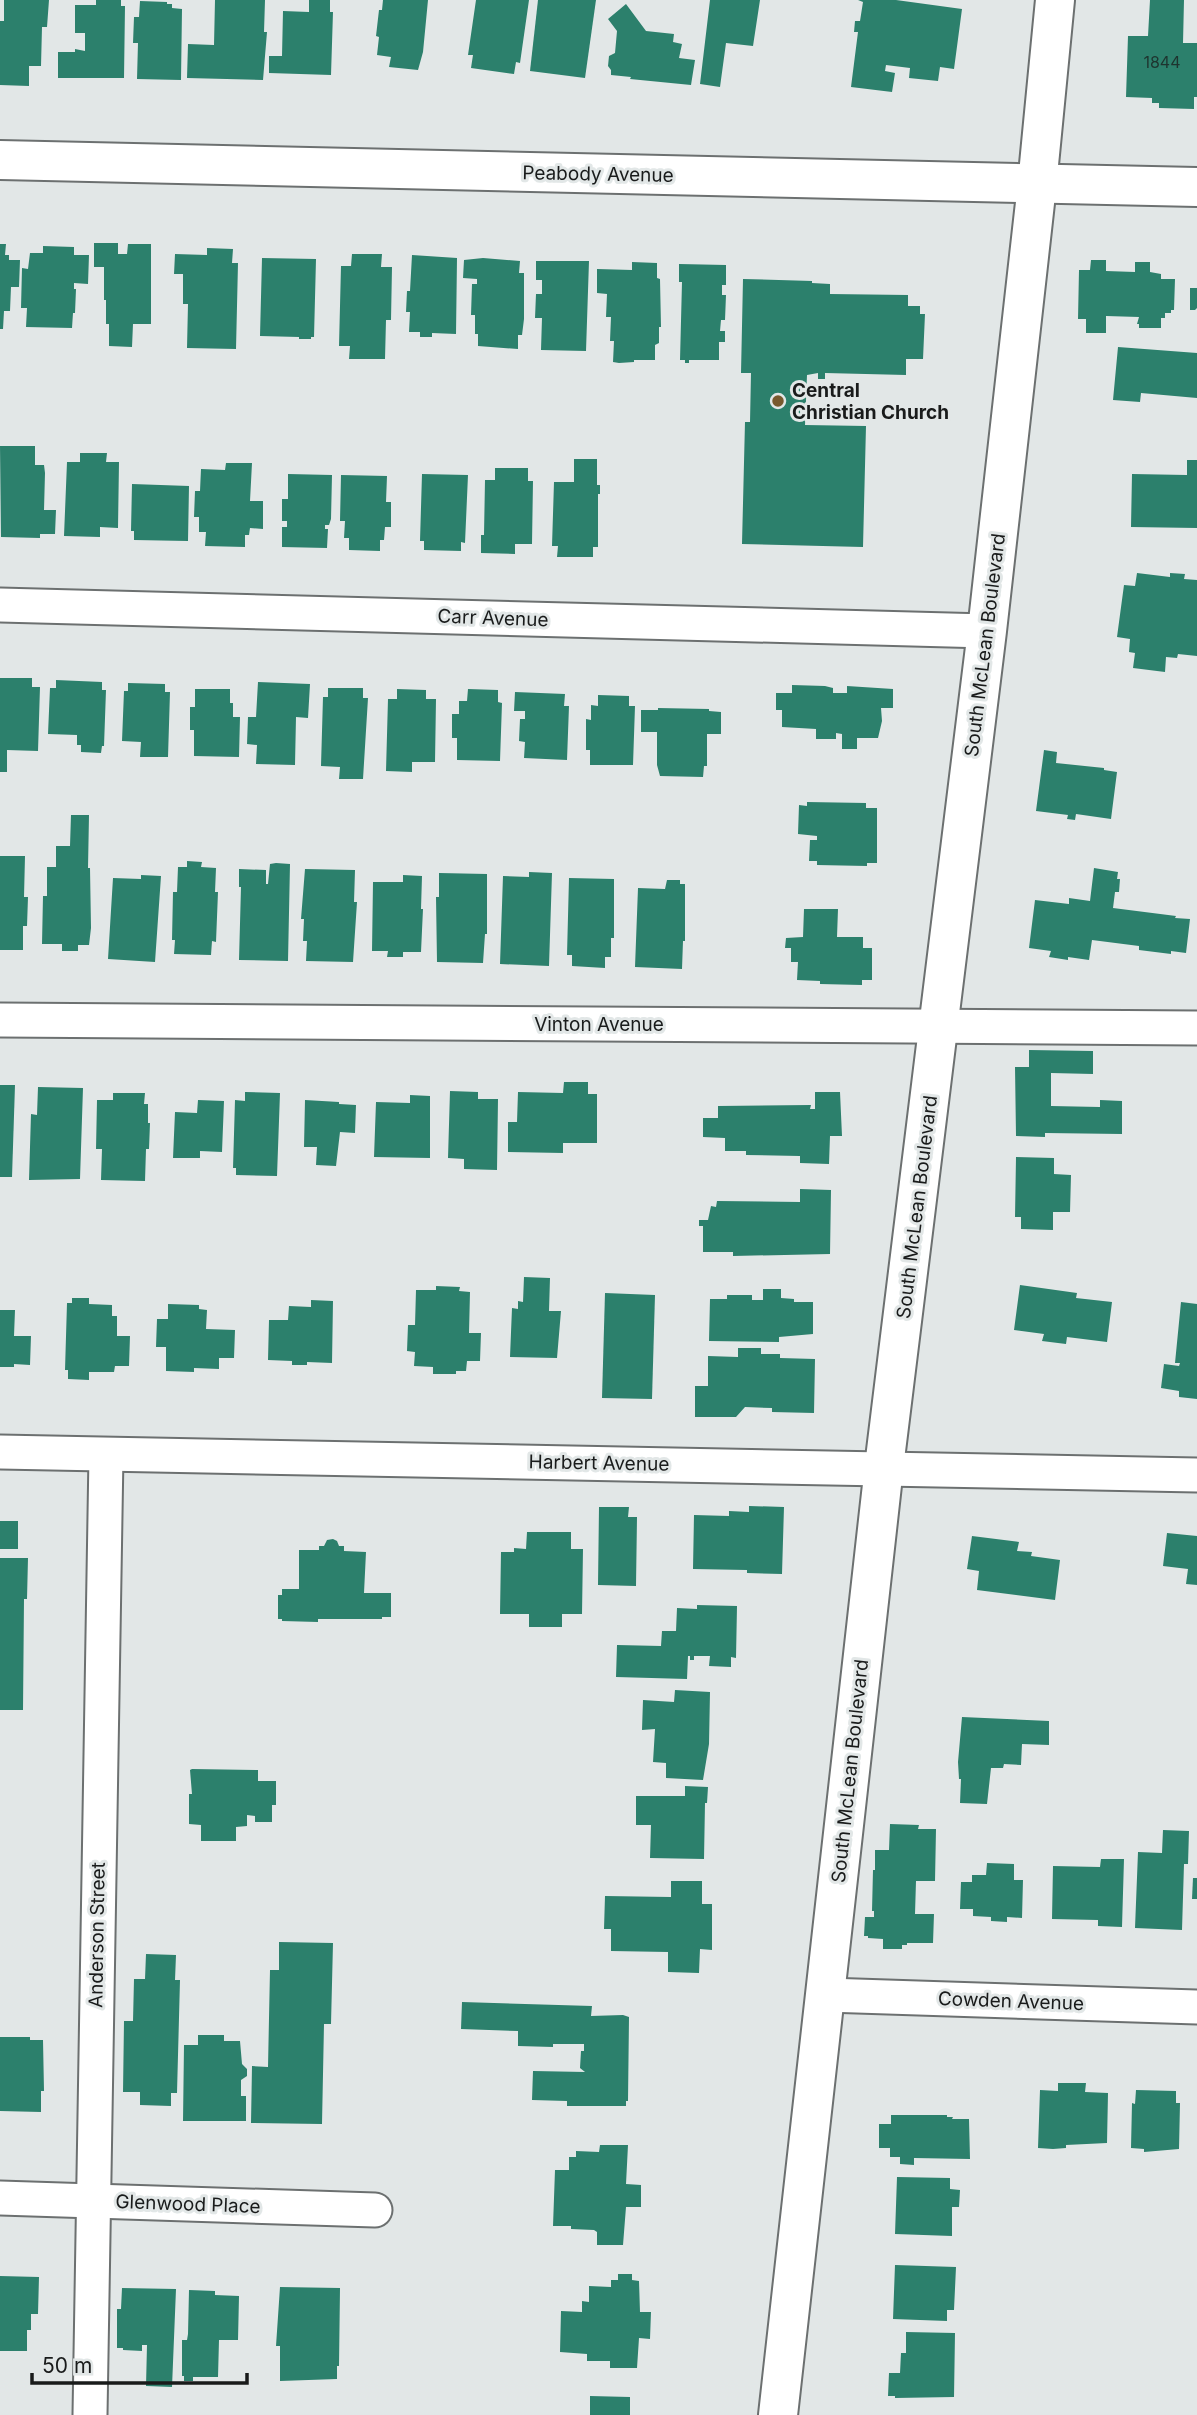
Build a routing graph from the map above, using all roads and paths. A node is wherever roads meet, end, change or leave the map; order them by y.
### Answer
1 (1055, 0) edge
2 (0, 160) edge
3 (1037, 185) junction
4 (1197, 187) edge
5 (0, 605) edge
6 (987, 631) junction
7 (0, 1020) edge
8 (939, 1026) junction
9 (1197, 1028) edge
10 (0, 1452) edge
11 (106, 1455) junction
12 (884, 1467) junction
13 (1197, 1475) edge
14 (825, 1995) junction
15 (1197, 2007) edge
16 (0, 2198) edge
17 (93, 2202) junction
18 (375, 2210) dead end
19 (90, 2415) edge
20 (778, 2415) edge

1 - 3 main road, South McLean Boulevard
2 - 3 main road, Peabody Avenue
3 - 4 main road, Peabody Avenue
3 - 6 main road, South McLean Boulevard
5 - 6 street, Carr Avenue
6 - 8 main road, South McLean Boulevard
7 - 8 street, Vinton Avenue
8 - 9 street, Vinton Avenue
8 - 12 main road, South McLean Boulevard
10 - 11 street, Harbert Avenue
11 - 12 street, Harbert Avenue
11 - 17 street, Anderson Street
12 - 13 street, Harbert Avenue
12 - 14 main road, South McLean Boulevard
14 - 15 street, Cowden Avenue
14 - 20 main road, South McLean Boulevard
16 - 17 street, Glenwood Place
17 - 18 street, Glenwood Place
17 - 19 street, Anderson Street

